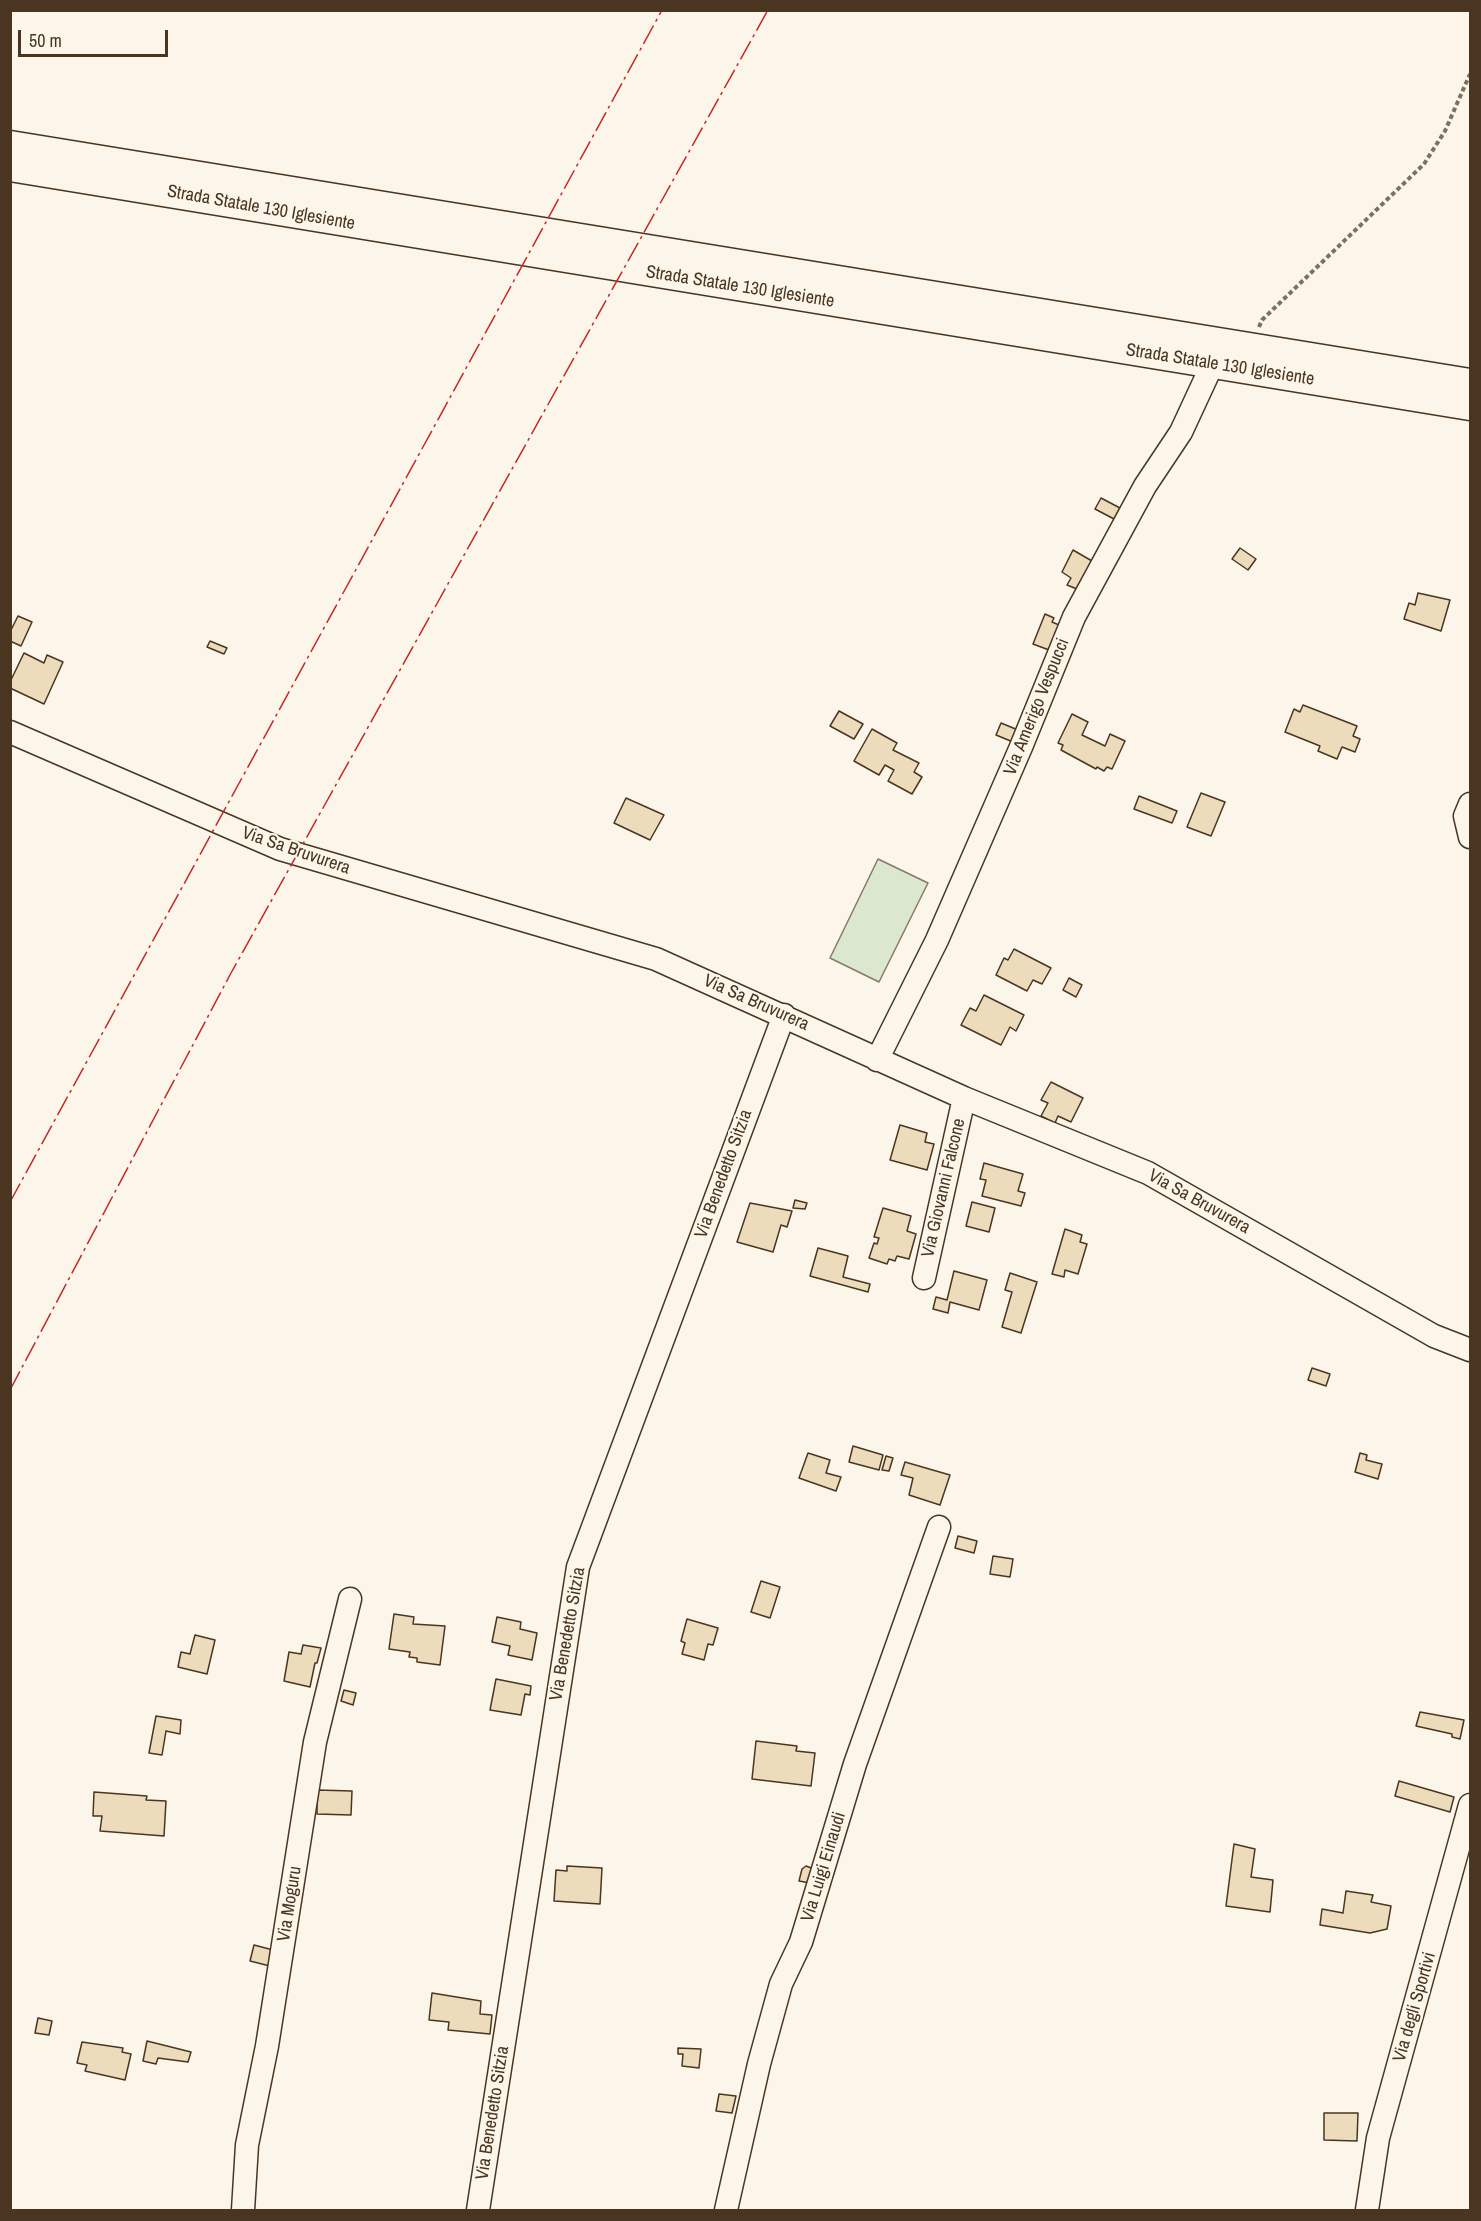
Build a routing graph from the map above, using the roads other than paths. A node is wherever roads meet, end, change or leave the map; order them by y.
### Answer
1 (10, 146) edge
2 (10, 166) edge
3 (10, 174) edge
4 (76, 178) junction
5 (1213, 363) junction
6 (1470, 383) edge
7 (1470, 406) edge
8 (10, 732) edge
9 (1470, 804) edge
10 (1470, 837) edge
11 (784, 1015) junction
12 (877, 1060) junction
13 (964, 1098) junction
14 (924, 1278) dead end
15 (1470, 1350) edge
16 (939, 1527) dead end
17 (350, 1599) dead end
18 (1470, 1805) edge
19 (243, 2211) edge
20 (478, 2211) edge
21 (726, 2211) edge
22 (1367, 2211) edge

1 - 6 main road, Strada Statale 130 Iglesiente
2 - 4 main road, Strada Statale 130 Iglesiente
3 - 4 main road
4 - 5 main road, Strada Statale 130 Iglesiente
5 - 7 main road, Strada Statale 130 Iglesiente
5 - 12 street, Via Amerigo Vespucci
8 - 11 street, Via Sa Bruvurera
9 - 10 street
11 - 12 street, Via Sa Bruvurera
11 - 20 street, Via Benedetto Sitzia
12 - 13 street, Via Sa Bruvurera
13 - 14 street, Via Giovanni Falcone
13 - 15 street, Via Sa Bruvurera
16 - 21 street, Via Luigi Einaudi
17 - 19 street, Via Moguru
18 - 22 street, Via degli Sportivi

